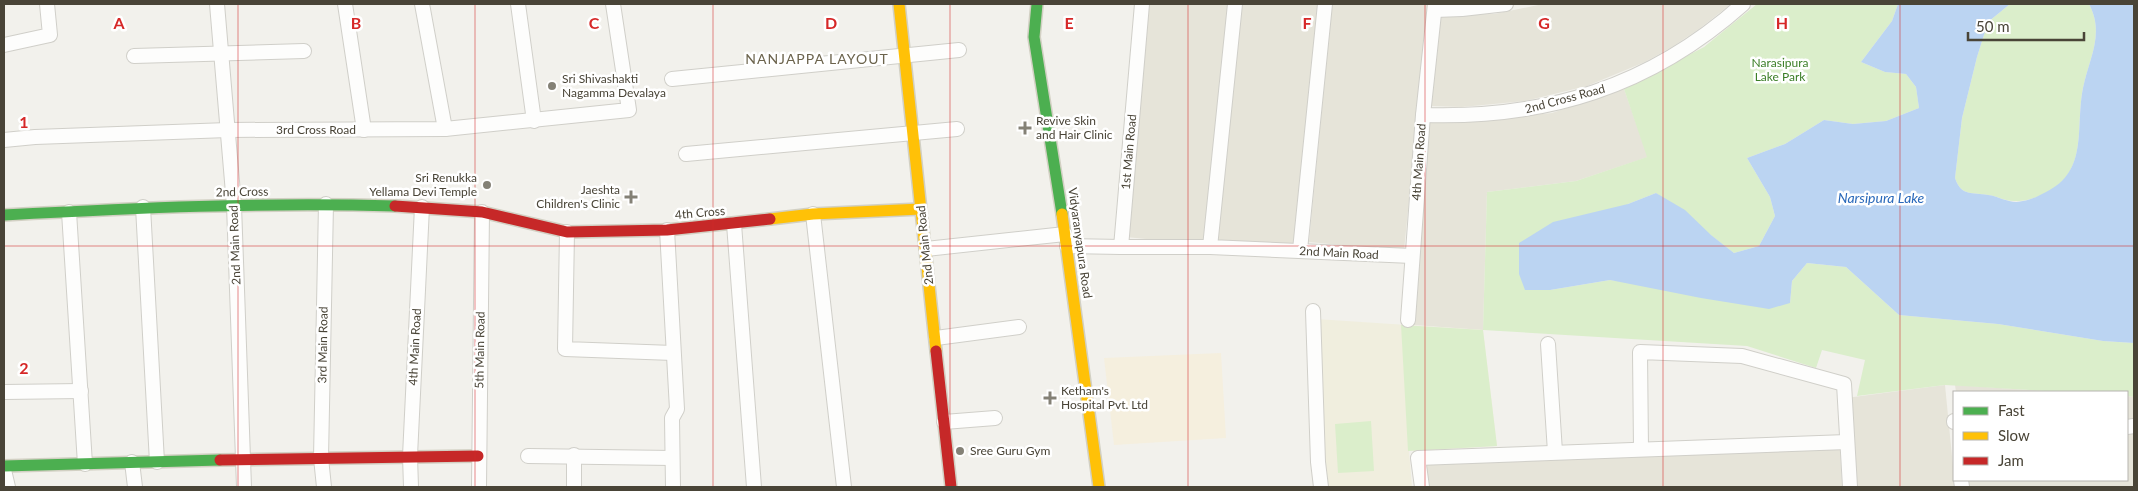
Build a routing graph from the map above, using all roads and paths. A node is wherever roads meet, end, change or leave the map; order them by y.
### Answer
1 (47, 4) edge
2 (217, 4) edge
3 (345, 4) edge
4 (422, 4) edge
5 (518, 4) edge
6 (613, 4) edge
7 (899, 4) edge
8 (1037, 4) edge
9 (1142, 4) edge
10 (1235, 4) edge
11 (1325, 4) edge
12 (1506, 4) edge
13 (1743, 4) edge
14 (1435, 7) edge
15 (4, 44) edge
16 (304, 50) dead end
17 (959, 50) dead end
18 (221, 53) junction
19 (905, 55) junction
20 (134, 56) dead end
21 (672, 79) dead end
22 (1423, 115) junction
23 (534, 121) junction
24 (957, 128) dead end
25 (445, 129) junction
26 (228, 130) junction
27 (364, 130) junction
28 (914, 134) junction
29 (4, 140) edge
30 (686, 154) dead end
31 (326, 204) junction
32 (234, 206) junction
33 (143, 207) junction
34 (422, 207) junction
35 (922, 209) junction
36 (69, 212) junction
37 (482, 212) junction
38 (813, 214) junction
39 (4, 216) edge
40 (734, 224) junction
41 (667, 230) junction
42 (567, 232) junction
43 (1066, 240) junction
44 (1120, 247) junction
45 (1210, 247) junction
46 (926, 249) junction
47 (1300, 250) junction
48 (1412, 256) junction
49 (1313, 311) dead end
50 (1408, 320) dead end
51 (1019, 327) dead end
52 (936, 338) junction
53 (1548, 344) dead end
54 (673, 352) junction
55 (80, 391) junction
56 (4, 392) edge
57 (995, 418) dead end
58 (944, 422) junction
59 (1848, 442) junction
60 (1640, 449) junction
61 (1555, 452) junction
62 (574, 455) junction
63 (410, 456) junction
64 (478, 456) junction
65 (528, 456) dead end
66 (321, 458) junction
67 (672, 458) junction
68 (242, 459) junction
69 (132, 462) junction
70 (157, 462) junction
71 (85, 464) junction
72 (4, 466) edge
73 (4, 470) edge
74 (8, 487) edge
75 (134, 487) edge
76 (244, 487) edge
77 (324, 487) edge
78 (411, 487) edge
79 (479, 487) edge
80 (574, 487) edge
81 (673, 487) edge
82 (754, 487) edge
83 (844, 487) edge
84 (951, 487) edge
85 (1099, 487) edge
86 (1321, 487) edge
87 (1422, 487) edge
88 (1850, 487) edge

1 - 15 street
2 - 18 street, 2nd Main Road
3 - 27 street
4 - 25 street
5 - 23 street
6 - 23 street, 3rd Cross Road
7 - 19 street, 2nd Main Road
8 - 43 street, Vidyaranyapura Road
9 - 44 street, 1st Main Road
10 - 45 street
11 - 47 street
12 - 14 street
13 - 22 street, 2nd Cross Road
14 - 22 street, 4th Main Road
16 - 18 street
17 - 19 street
18 - 20 street
18 - 26 street, 2nd Main Road
19 - 21 street
19 - 28 street, 2nd Main Road
22 - 48 street, 4th Main Road
23 - 25 street, 3rd Cross Road
24 - 28 street
25 - 27 street, 3rd Cross Road
26 - 27 street, 3rd Cross Road
26 - 29 street, 3rd Cross Road
26 - 32 street, 2nd Main Road
28 - 30 street
28 - 35 street, 2nd Main Road
31 - 32 street, 2nd Cross
31 - 34 street, 2nd Cross
31 - 66 street, 3rd Main Road
32 - 33 street, 2nd Cross
32 - 68 street, 2nd Main Road
33 - 36 street, 2nd Cross
33 - 70 street
34 - 37 street, 2nd Cross
34 - 63 street, 4th Main Road
35 - 38 street, 4th Cross
35 - 46 street, 2nd Main Road
36 - 39 street, 2nd Cross
36 - 55 street
37 - 42 street, 4th Cross
37 - 64 street, 5th Main Road
38 - 40 street, 4th Cross
38 - 83 street
40 - 41 street, 4th Cross
40 - 82 street
41 - 42 street, 4th Cross
41 - 54 street
42 - 54 street
43 - 44 street
43 - 46 street
43 - 85 street, Vidyaranyapura Road
44 - 45 street, 2nd Main Road
45 - 47 street, 2nd Main Road
46 - 52 street, 2nd Main Road
47 - 48 street, 2nd Main Road
48 - 50 street, 4th Main Road
49 - 86 street
51 - 52 street
52 - 58 street, 2nd Main Road
53 - 61 street
54 - 67 street
55 - 56 street
55 - 71 street
57 - 58 street
58 - 84 street, 2nd Main Road
59 - 60 street
59 - 60 street
59 - 88 street
60 - 61 street
61 - 87 street
62 - 65 street
62 - 67 street
62 - 80 street
63 - 64 street
63 - 66 street
63 - 78 street, 4th Main Road
64 - 79 street, 5th Main Road
66 - 68 street
66 - 77 street, 3rd Main Road
67 - 81 street
68 - 70 street
68 - 76 street, 2nd Main Road
69 - 70 street
69 - 71 street
69 - 75 street
71 - 72 street
73 - 74 street

